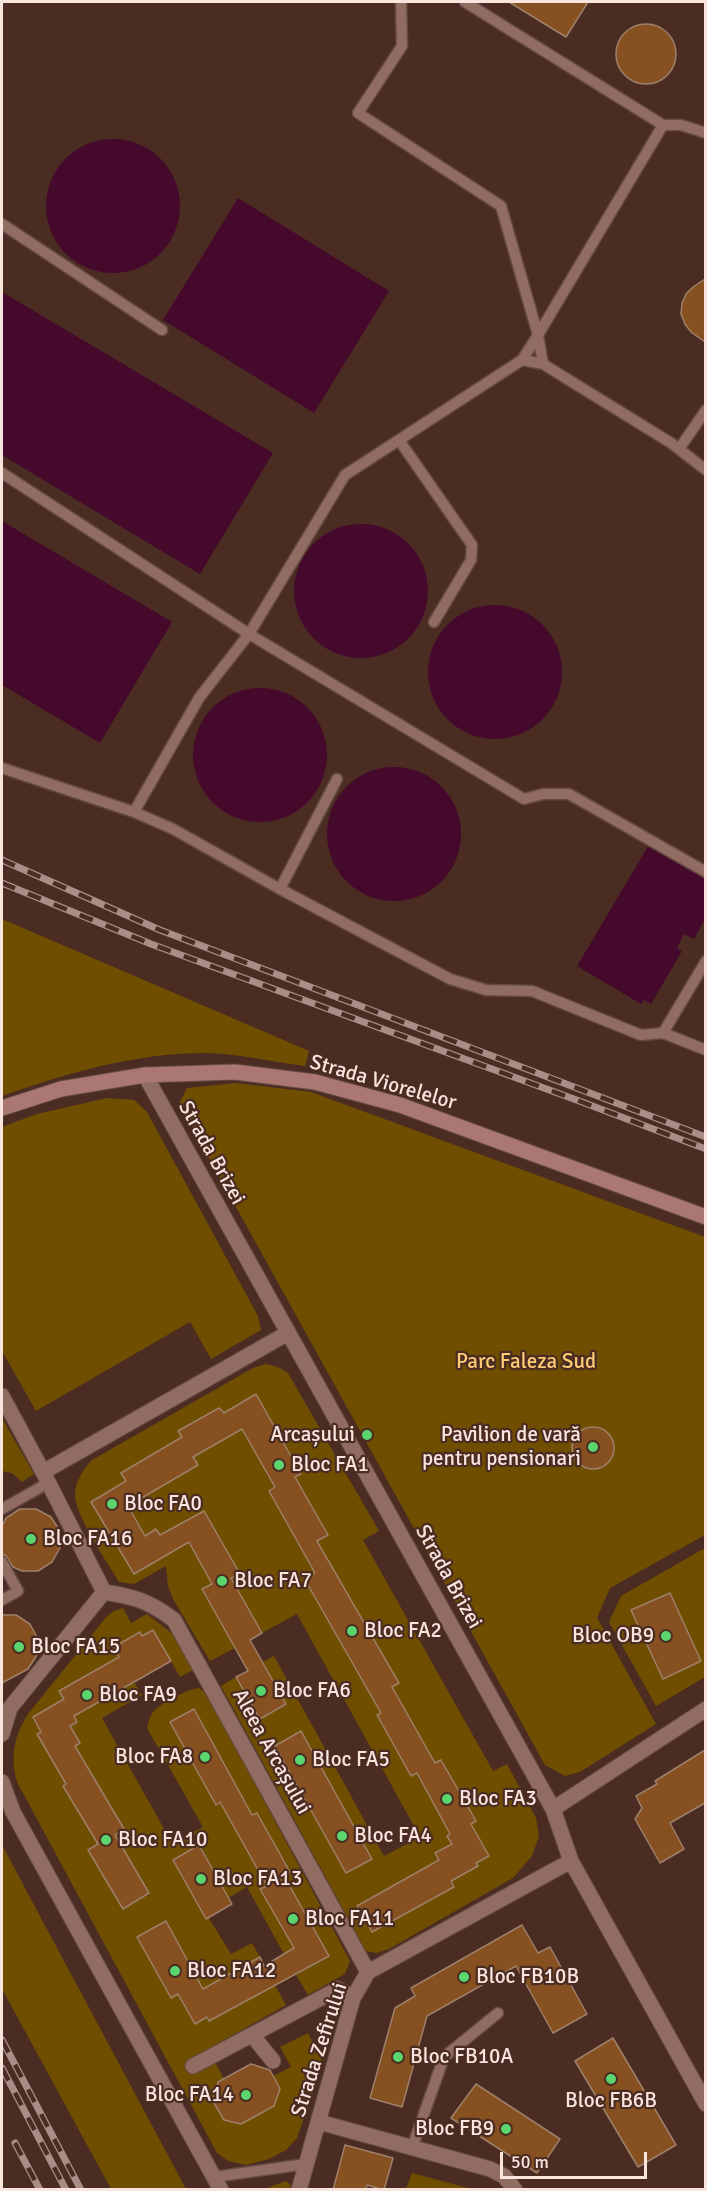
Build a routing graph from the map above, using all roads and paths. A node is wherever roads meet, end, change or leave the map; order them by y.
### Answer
1 (401, 2) edge
2 (465, 2) edge
3 (663, 125) junction
4 (705, 133) edge
5 (2, 224) edge
6 (162, 330) dead end
7 (538, 334) junction
8 (522, 360) junction
9 (543, 364) junction
10 (705, 410) edge
11 (399, 440) junction
12 (679, 449) junction
13 (705, 470) edge
14 (2, 473) edge
15 (434, 622) dead end
16 (249, 634) junction
17 (2, 768) edge
18 (337, 779) dead end
19 (134, 812) junction
20 (705, 872) edge
21 (280, 889) junction
22 (705, 961) edge
23 (701, 978) edge
24 (663, 1033) junction
25 (705, 1050) edge
26 (145, 1074) junction
27 (2, 1108) edge
28 (705, 1217) edge
29 (288, 1333) junction
30 (2, 1396) edge
31 (46, 1477) junction
32 (2, 1509) edge
33 (2, 1562) edge
34 (104, 1592) junction
35 (2, 1600) edge
36 (705, 1709) edge
37 (2, 1734) edge
38 (2, 1782) edge
39 (553, 1809) junction
40 (571, 1862) junction
41 (368, 1972) junction
42 (353, 1998) junction
43 (498, 2013) dead end
44 (252, 2035) junction
45 (273, 2061) dead end
46 (193, 2066) dead end
47 (705, 2104) edge
48 (319, 2122) junction
49 (412, 2148) junction
50 (306, 2164) junction
51 (217, 2183) edge
52 (299, 2190) edge
53 (515, 2190) edge

1 - 7 lane
2 - 3 lane
3 - 4 lane
3 - 7 lane
5 - 6 lane
7 - 8 lane
7 - 9 lane
8 - 9 lane
8 - 11 lane
9 - 12 lane
10 - 12 lane
11 - 15 lane
11 - 16 lane
12 - 13 lane
14 - 16 lane
16 - 19 lane
16 - 20 lane
17 - 19 lane
18 - 21 lane
19 - 21 lane
21 - 24 lane
22 - 23 lane
23 - 24 lane
24 - 25 lane
26 - 27 street, Strada Viorelelor
26 - 28 street, Strada Viorelelor
26 - 29 street, Strada Brizei
29 - 31 street
29 - 39 street, Strada Brizei
30 - 31 street
31 - 32 lane
31 - 34 street
33 - 35 lane
34 - 37 street
34 - 41 street, Aleea Arcașului
36 - 39 street
38 - 51 street
39 - 40 street, Strada Brizei
40 - 41 street, Strada Zefirului
40 - 47 street, Strada Brizei
41 - 42 street, Strada Zefirului
42 - 44 street
42 - 48 street, Strada Zefirului
43 - 49 lane
44 - 45 street
44 - 46 street
48 - 49 street
48 - 50 street, Strada Zefirului
49 - 53 street
50 - 51 lane
50 - 52 street, Strada Zefirului

